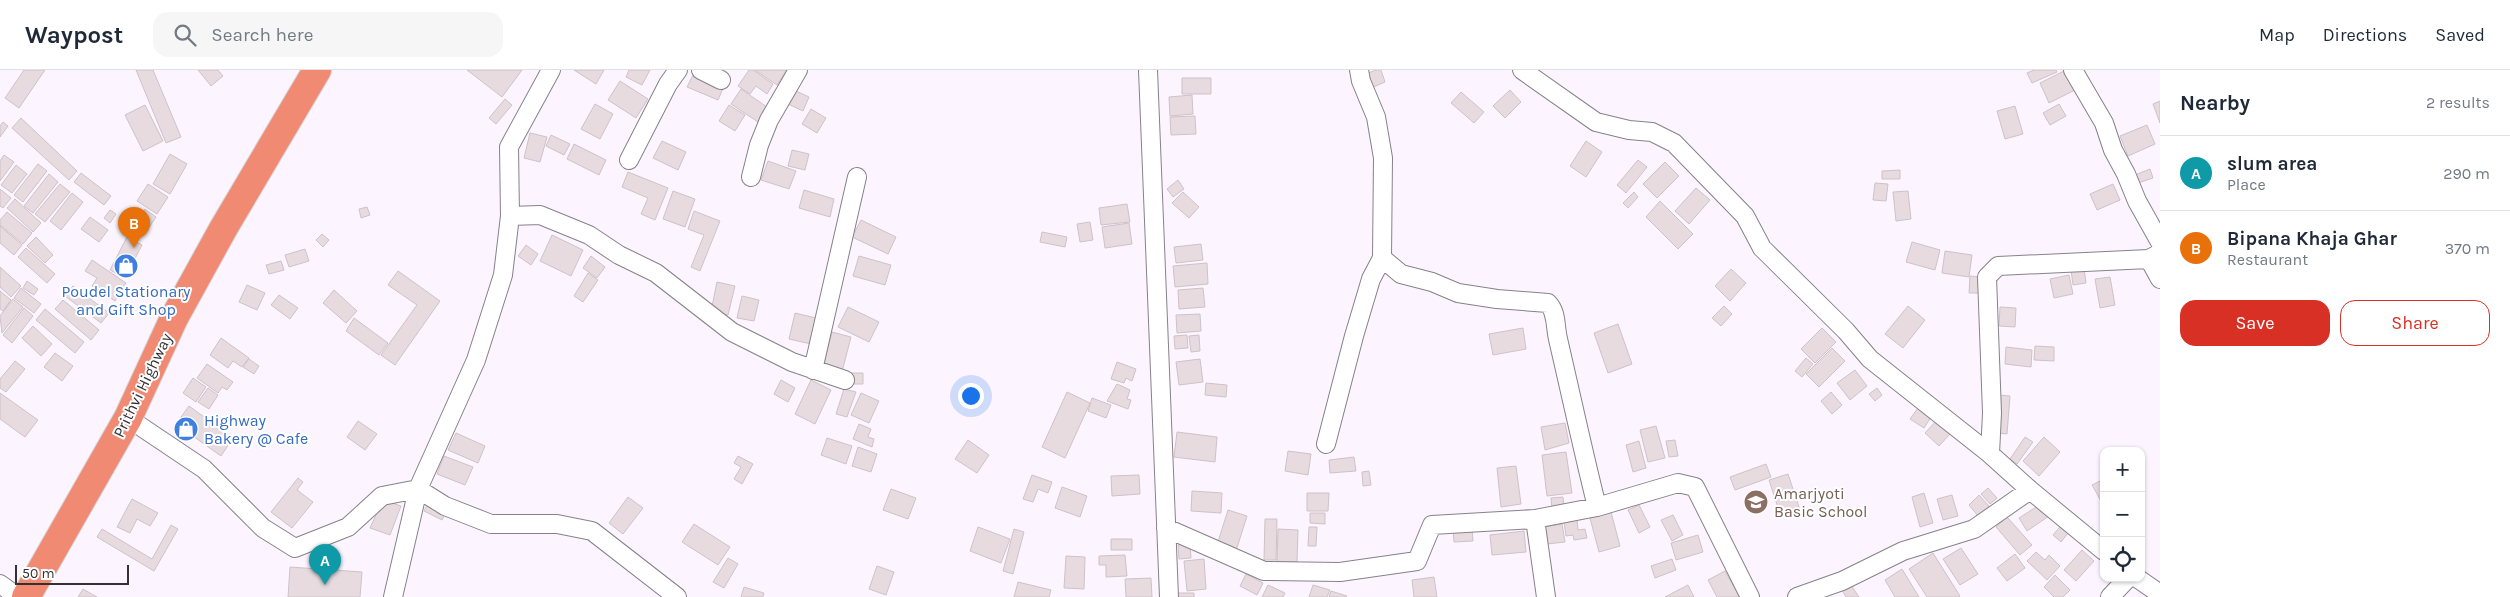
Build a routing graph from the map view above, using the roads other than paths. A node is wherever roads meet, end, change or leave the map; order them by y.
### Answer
1 (317, 70) edge
2 (550, 70) edge
3 (678, 70) edge
4 (701, 70) edge
5 (798, 70) edge
6 (1148, 70) edge
7 (1359, 70) edge
8 (1522, 70) edge
9 (2073, 70) edge
10 (721, 80) dead end
11 (628, 160) dead end
12 (751, 177) dead end
13 (857, 177) dead end
14 (510, 216) junction
15 (2160, 242) edge
16 (2154, 256) edge
17 (1382, 258) junction
18 (2160, 279) edge
19 (813, 370) junction
20 (845, 380) dead end
21 (128, 418) junction
22 (1326, 444) dead end
23 (1990, 454) junction
24 (418, 489) junction
25 (2030, 490) junction
26 (1597, 507) junction
27 (1535, 519) junction
28 (1166, 528) junction
29 (2100, 548) edge
30 (2124, 582) edge
31 (2143, 582) edge
32 (0, 584) edge
33 (2160, 594) edge
34 (18, 597) edge
35 (26, 597) edge
36 (393, 597) edge
37 (677, 597) edge
38 (1169, 597) edge
39 (1546, 597) edge
40 (1750, 597) edge
41 (1797, 597) edge
42 (2110, 597) edge

1 - 21 highway, Prithvi Highway
2 - 14 street
3 - 11 street
4 - 10 street
5 - 12 street
6 - 28 street
7 - 17 street
8 - 23 street
9 - 15 street
13 - 19 street
14 - 19 street
14 - 24 street
16 - 18 street
16 - 23 street
17 - 22 street
17 - 26 street
19 - 20 street
21 - 24 street
21 - 35 highway, Prithvi Highway
23 - 25 street
24 - 36 street
24 - 37 street
25 - 29 street
25 - 41 street
26 - 27 street
26 - 40 street
27 - 28 street
27 - 39 street
28 - 38 street
30 - 42 street
31 - 33 street
32 - 34 street

